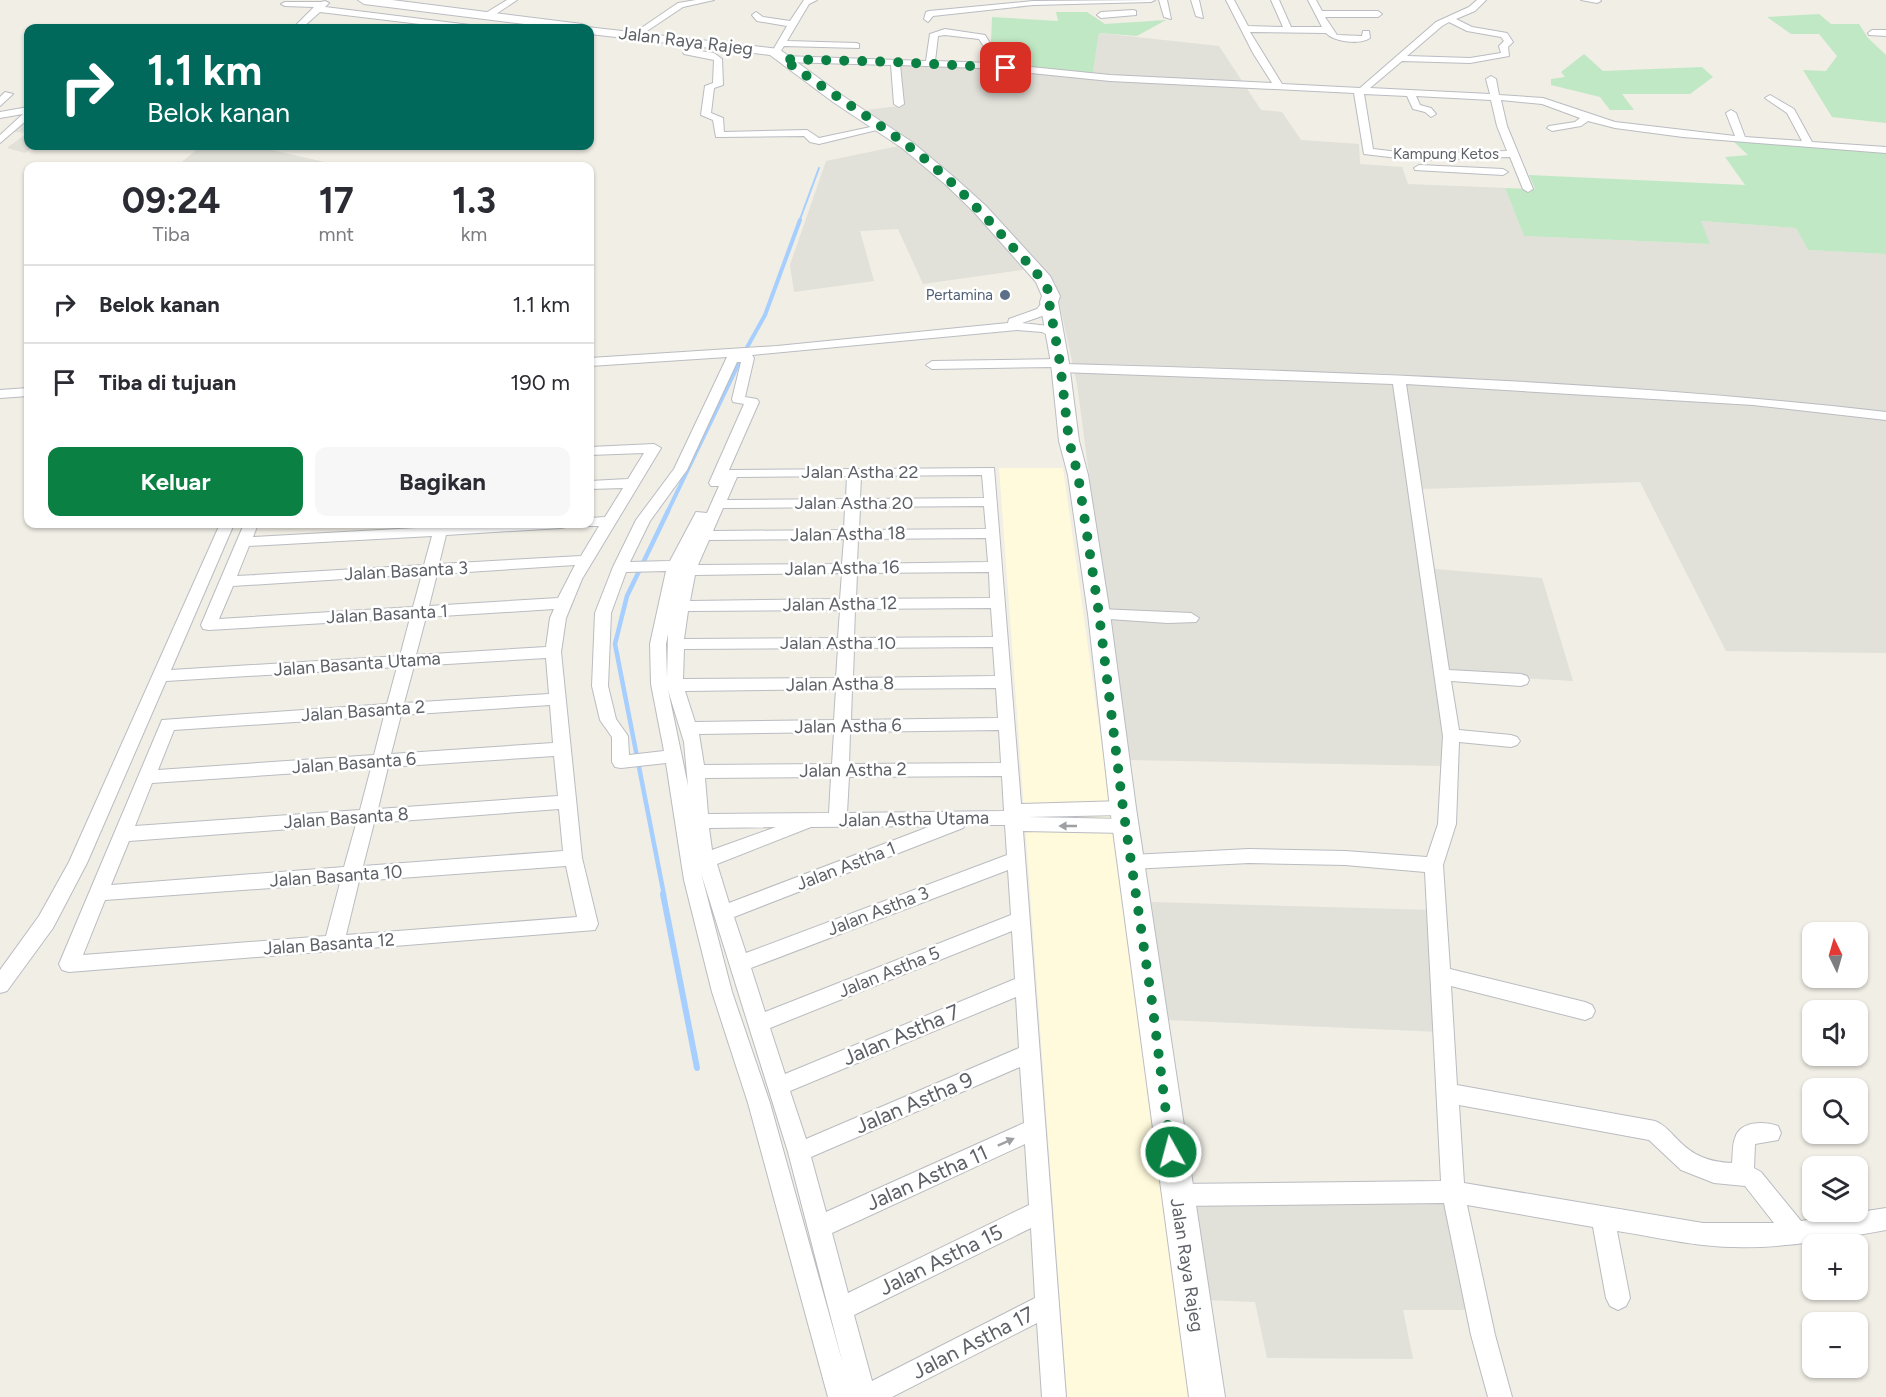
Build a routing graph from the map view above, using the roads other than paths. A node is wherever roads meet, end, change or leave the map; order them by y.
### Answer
1 (331, 0) edge
2 (364, 0) edge
3 (513, 0) edge
4 (710, 0) edge
5 (813, 0) edge
6 (1130, 0) edge
7 (1151, 0) edge
8 (1163, 0) edge
9 (1195, 0) edge
10 (1230, 0) edge
11 (1275, 0) edge
12 (1312, 0) edge
13 (1482, 0) edge
14 (1585, 0) edge
15 (1597, 0) edge
16 (386, 1) edge
17 (1090, 1) edge
18 (1034, 2) edge
19 (285, 4) dead end
20 (319, 7) junction
21 (1319, 14) junction
22 (1378, 14) dead end
23 (756, 15) dead end
24 (1101, 15) dead end
25 (487, 16) junction
26 (1200, 16) dead end
27 (948, 17) dead end
28 (1168, 17) dead end
29 (928, 19) dead end
30 (1449, 19) junction
31 (301, 24) edge
32 (441, 24) edge
33 (550, 24) edge
34 (794, 24) junction
35 (1288, 28) junction
36 (1246, 29) junction
37 (594, 30) edge
38 (1328, 30) junction
39 (945, 32) junction
40 (1366, 33) dead end
41 (1872, 33) dead end
42 (1886, 33) edge
43 (635, 35) junction
44 (693, 42) junction
45 (856, 46) dead end
46 (780, 52) junction
47 (1401, 58) junction
48 (895, 62) junction
49 (930, 63) junction
50 (996, 67) junction
51 (1491, 79) dead end
52 (1454, 84) dead end
53 (1279, 87) junction
54 (1360, 91) junction
55 (9, 94) dead end
56 (1411, 94) junction
57 (1456, 95) junction
58 (1496, 97) junction
59 (1770, 98) dead end
60 (0, 103) edge
61 (899, 104) dead end
62 (24, 112) edge
63 (1731, 112) dead end
64 (1431, 114) dead end
65 (0, 115) edge
66 (24, 116) edge
67 (1588, 116) junction
68 (880, 128) junction
69 (1551, 128) dead end
70 (1741, 139) junction
71 (0, 140) edge
72 (1808, 144) junction
73 (1886, 150) edge
74 (1513, 154) junction
75 (1415, 157) junction
76 (1419, 168) junction
77 (1503, 172) dead end
78 (1425, 181) dead end
79 (1528, 189) dead end
80 (1049, 302) junction
81 (1012, 322) junction
82 (1055, 331) junction
83 (594, 356) edge
84 (594, 362) edge
85 (932, 365) dead end
86 (1060, 366) junction
87 (1399, 382) junction
88 (24, 392) edge
89 (0, 394) edge
90 (1886, 416) edge
91 (594, 451) edge
92 (854, 472) junction
93 (633, 483) junction
94 (594, 485) edge
95 (991, 502) junction
96 (853, 503) junction
97 (718, 504) junction
98 (610, 521) junction
99 (594, 522) edge
100 (225, 528) edge
101 (249, 528) edge
102 (428, 528) edge
103 (441, 528) edge
104 (993, 533) junction
105 (851, 534) junction
106 (704, 536) junction
107 (243, 542) junction
108 (586, 560) junction
109 (626, 567) junction
110 (996, 567) junction
111 (681, 568) junction
112 (850, 568) junction
113 (430, 569) junction
114 (227, 581) junction
115 (564, 603) junction
116 (998, 603) junction
117 (848, 604) junction
118 (681, 606) junction
119 (419, 612) junction
120 (1099, 614) junction
121 (1191, 618) dead end
122 (1001, 642) junction
123 (846, 643) junction
124 (676, 644) junction
125 (553, 652) junction
126 (406, 661) junction
127 (1441, 675) junction
128 (162, 676) junction
129 (1521, 680) dead end
130 (1004, 682) junction
131 (844, 684) junction
132 (675, 686) junction
133 (557, 699) junction
134 (394, 709) junction
135 (1006, 724) junction
136 (843, 726) junction
137 (689, 728) junction
138 (1451, 736) junction
139 (1511, 741) dead end
140 (562, 749) junction
141 (674, 756) junction
142 (381, 761) junction
143 (1010, 769) junction
144 (841, 771) junction
145 (696, 772) junction
146 (147, 777) junction
147 (568, 802) junction
148 (367, 816) junction
149 (1124, 817) junction
150 (1013, 818) junction
151 (969, 819) junction
152 (815, 820) junction
153 (838, 820) junction
154 (700, 821) junction
155 (123, 834) junction
156 (573, 858) junction
157 (1016, 859) junction
158 (706, 860) junction
159 (1131, 862) junction
160 (1434, 866) junction
161 (352, 875) junction
162 (99, 893) junction
163 (723, 913) junction
164 (1020, 919) junction
165 (334, 944) junction
166 (739, 964) junction
167 (1439, 975) junction
168 (1025, 984) junction
169 (0, 985) edge
170 (1585, 1011) dead end
171 (758, 1024) junction
172 (1030, 1053) junction
173 (778, 1086) junction
174 (1447, 1093) junction
175 (1035, 1129) junction
176 (1770, 1133) dead end
177 (799, 1152) junction
178 (1742, 1174) junction
179 (1453, 1192) junction
180 (1176, 1195) junction
181 (1041, 1211) junction
182 (1603, 1217) junction
183 (1886, 1219) edge
184 (819, 1227) junction
185 (1796, 1233) junction
186 (1618, 1298) dead end
187 (1047, 1305) junction
188 (841, 1309) junction
189 (840, 1397) edge
190 (865, 1397) edge
191 (1054, 1397) edge
192 (1207, 1397) edge
193 (1500, 1397) edge

1 - 20 street
2 - 16 main road
3 - 25 street
4 - 43 street
5 - 34 street
6 - 7 street
6 - 17 street
6 - 24 street
8 - 28 street
9 - 26 street
10 - 36 street
11 - 35 street
12 - 21 street
13 - 30 street
14 - 15 street
16 - 25 main road
17 - 18 street
18 - 29 street
19 - 20 street
20 - 31 street
20 - 32 street
21 - 22 street
21 - 38 street
23 - 34 street
25 - 33 main road
27 - 39 street
30 - 47 street
30 - 47 street
34 - 46 street
35 - 36 street
35 - 38 street
36 - 53 street
37 - 43 main road, Jalan Raya Rajeg
38 - 40 street
39 - 49 street
39 - 50 street
41 - 42 street
43 - 44 main road, Jalan Raya Rajeg
44 - 46 main road, Jalan Raya Rajeg
44 - 68 street
45 - 46 street
46 - 48 street
46 - 68 main road, Jalan Raya Rajeg
47 - 54 street
48 - 49 street
48 - 61 street
49 - 50 street
50 - 53 street
51 - 58 street
52 - 57 street
53 - 54 street
54 - 56 street
54 - 75 street, Kampung Ketos
55 - 60 street
56 - 57 street
56 - 64 street
57 - 58 street
58 - 67 street
58 - 74 street
59 - 72 street
62 - 65 street
63 - 70 street
66 - 71 street
67 - 69 street
67 - 70 street
68 - 80 main road, Jalan Raya Rajeg
70 - 72 street
72 - 73 street
74 - 75 street, Kampung Ketos
74 - 79 street
75 - 76 street
76 - 77 street
76 - 78 street
80 - 81 street
80 - 82 main road, Jalan Raya Rajeg
81 - 82 street
81 - 83 street
82 - 84 street
82 - 86 main road, Jalan Raya Rajeg
85 - 86 street
86 - 87 street
86 - 120 main road, Jalan Raya Rajeg
87 - 90 street
87 - 127 street
88 - 89 street
91 - 93 street
92 - 95 street, Jalan Astha 22
92 - 96 street
92 - 97 street, Jalan Astha 22
93 - 94 street
93 - 98 street
95 - 96 street, Jalan Astha 20
95 - 104 street
96 - 97 street, Jalan Astha 20
96 - 105 street
97 - 106 street
98 - 99 street
98 - 108 street
100 - 128 street
101 - 107 street
102 - 107 street
103 - 113 street
104 - 105 street, Jalan Astha 18
104 - 110 street
105 - 106 street, Jalan Astha 18
105 - 112 street
106 - 111 street
107 - 114 street
108 - 113 street, Jalan Basanta 3
108 - 115 street
109 - 111 street, Jalan Astha 16
109 - 111 street
109 - 141 street
110 - 112 street, Jalan Astha 16
110 - 116 street
111 - 112 street, Jalan Astha 16
111 - 118 street
111 - 141 street
112 - 117 street
113 - 114 street, Jalan Basanta 3
113 - 119 street
114 - 119 street, Jalan Basanta 1
115 - 119 street, Jalan Basanta 1
115 - 125 street
116 - 117 street, Jalan Astha 12
116 - 122 street
117 - 118 street, Jalan Astha 12
117 - 123 street
118 - 124 street
119 - 126 street
120 - 121 street
120 - 149 main road, Jalan Raya Rajeg
122 - 123 street, Jalan Astha 10
122 - 130 street
123 - 124 street, Jalan Astha 10
123 - 131 street
124 - 132 street
125 - 126 street, Jalan Basanta Utama
125 - 133 street
126 - 128 street, Jalan Basanta Utama
126 - 134 street
127 - 129 street
127 - 138 street
128 - 169 street
130 - 131 street, Jalan Astha 8
130 - 135 street
131 - 132 street, Jalan Astha 8
131 - 136 street
132 - 137 street
133 - 134 street, Jalan Basanta 2
133 - 140 street
134 - 142 street
134 - 146 street, Jalan Basanta 2
135 - 136 street, Jalan Astha 6
135 - 143 street
136 - 137 street, Jalan Astha 6
136 - 144 street
137 - 145 street
138 - 139 street
138 - 160 street
140 - 142 street, Jalan Basanta 6
140 - 147 street
141 - 189 street
142 - 146 street, Jalan Basanta 6
142 - 148 street
143 - 144 street, Jalan Astha 2
143 - 150 street
144 - 145 street, Jalan Astha 2
144 - 153 street
145 - 154 street
146 - 155 street
147 - 148 street, Jalan Basanta 8
147 - 156 street
148 - 155 street, Jalan Basanta 8
148 - 161 street
149 - 150 street, Jalan Astha Utama
149 - 159 main road, Jalan Raya Rajeg
150 - 151 street, Jalan Astha Utama
150 - 157 street
151 - 153 street, Jalan Astha Utama
151 - 163 street, Jalan Astha 1
152 - 153 street, Jalan Astha Utama
152 - 154 street, Jalan Astha Utama
152 - 158 street, Jalan Astha Utama
154 - 158 street
155 - 162 street
156 - 161 street, Jalan Basanta 10
156 - 165 street, Jalan Basanta 12
157 - 164 street
157 - 166 street, Jalan Astha 3
158 - 163 street
159 - 160 street
159 - 180 main road, Jalan Raya Rajeg
160 - 167 street
161 - 162 street, Jalan Basanta 10
161 - 165 street
162 - 165 street, Jalan Basanta 12
163 - 166 street
164 - 168 street
164 - 171 street, Jalan Astha 5
166 - 171 street
167 - 170 street
167 - 174 street
168 - 172 street
168 - 173 street, Jalan Astha 7
171 - 173 street
172 - 175 street
172 - 177 street, Jalan Astha 9
173 - 177 street
174 - 178 street
174 - 179 street
175 - 181 street
184 -> 175 street, Jalan Astha 11
176 - 178 street
177 - 184 street
178 - 185 street
179 - 180 street
179 - 182 street
179 - 193 street
180 - 192 main road, Jalan Raya Rajeg
181 - 187 street
181 - 188 street, Jalan Astha 15
182 - 185 street
182 - 186 street
183 - 185 street
184 - 188 street
187 - 190 street, Jalan Astha 17
187 - 191 street
188 - 190 street

